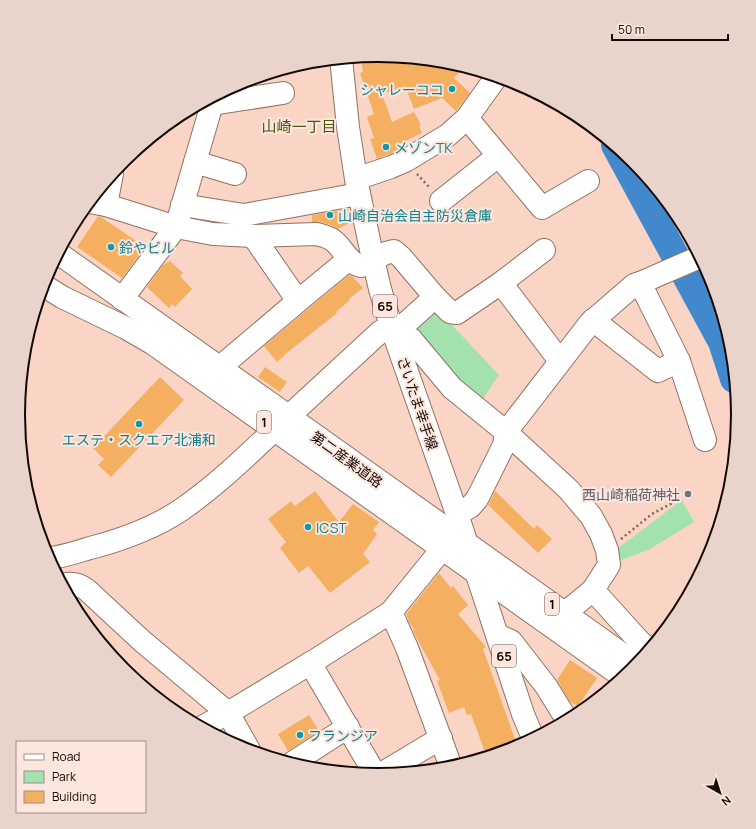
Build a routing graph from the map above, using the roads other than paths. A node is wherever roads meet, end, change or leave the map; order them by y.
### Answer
1 (342, 64) edge
2 (493, 81) edge
3 (283, 93) dead end
4 (217, 101) edge
5 (207, 106) edge
6 (466, 118) junction
7 (498, 156) junction
8 (195, 162) junction
9 (235, 174) dead end
10 (588, 181) dead end
11 (358, 186) junction
12 (441, 200) road end
13 (97, 204) edge
14 (182, 205) junction
15 (176, 227) junction
16 (253, 236) junction
17 (544, 250) dead end
18 (62, 257) edge
19 (349, 259) junction
20 (373, 259) junction
21 (695, 259) edge
22 (501, 283) junction
23 (640, 283) junction
24 (49, 289) edge
25 (435, 297) junction
26 (122, 299) junction
27 (298, 301) junction
28 (593, 320) junction
29 (392, 330) junction
30 (560, 361) junction
31 (679, 361) junction
32 (219, 368) junction
33 (282, 423) junction
34 (506, 432) junction
35 (705, 440) dead end
36 (457, 514) junction
37 (466, 544) junction
38 (442, 549) junction
39 (55, 557) edge
40 (476, 572) junction
41 (69, 585) edge
42 (593, 590) junction
43 (391, 612) junction
44 (565, 613) junction
45 (497, 635) junction
46 (644, 645) edge
47 (631, 660) edge
48 (310, 664) junction
49 (619, 672) edge
50 (228, 713) junction
51 (563, 714) edge
52 (208, 724) edge
53 (348, 727) junction
54 (531, 733) edge
55 (441, 738) junction
56 (244, 741) edge
57 (299, 758) edge
58 (449, 760) edge
59 (391, 767) edge
60 (371, 768) edge

1 - 11 street, さいたま幸手線 / 65
2 - 6 street
3 - 4 street
5 - 8 street
6 - 7 street
6 - 11 street
7 - 10 street
7 - 12 street
8 - 9 street
8 - 14 street
11 - 14 street
11 - 20 street, さいたま幸手線 / 65
13 - 15 street
14 - 15 street
15 - 16 street
15 - 26 street
16 - 19 street
16 - 27 street
17 - 22 street
18 - 26 street, 第二産業道路 / 1
19 - 20 street
19 - 27 street
20 - 25 street
20 - 29 street, さいたま幸手線 / 65
21 - 23 street
22 - 25 street
22 - 30 street
23 - 28 street
23 - 31 street
24 - 33 street, 第二産業道路 / 1
25 - 29 street
26 - 32 street, 第二産業道路 / 1
27 - 32 street
28 - 30 street
28 - 31 street
29 - 33 street
29 - 34 street
29 - 36 street, さいたま幸手線 / 65
30 - 34 street
31 - 35 street
32 - 33 street, 第二産業道路 / 1
33 - 37 street, 第二産業道路 / 1
33 - 38 street, 第二産業道路 / 1
33 - 39 street
34 - 36 street
34 - 42 street
36 - 37 street, さいたま幸手線 / 65
37 - 40 street, さいたま幸手線 / 65
37 - 44 street, 第二産業道路 / 1
38 - 40 street, 第二産業道路 / 1
38 - 43 street
40 - 45 street, さいたま幸手線 / 65
40 - 49 street, 第二産業道路 / 1
41 - 50 street
42 - 44 street
42 - 46 street
43 - 48 street
43 - 55 street
44 - 47 street, 第二産業道路 / 1
45 - 51 street
45 - 54 street, さいたま幸手線 / 65
48 - 50 street
48 - 53 street
50 - 52 street
50 - 56 street
53 - 57 street
53 - 60 street
55 - 58 street
55 - 59 street

